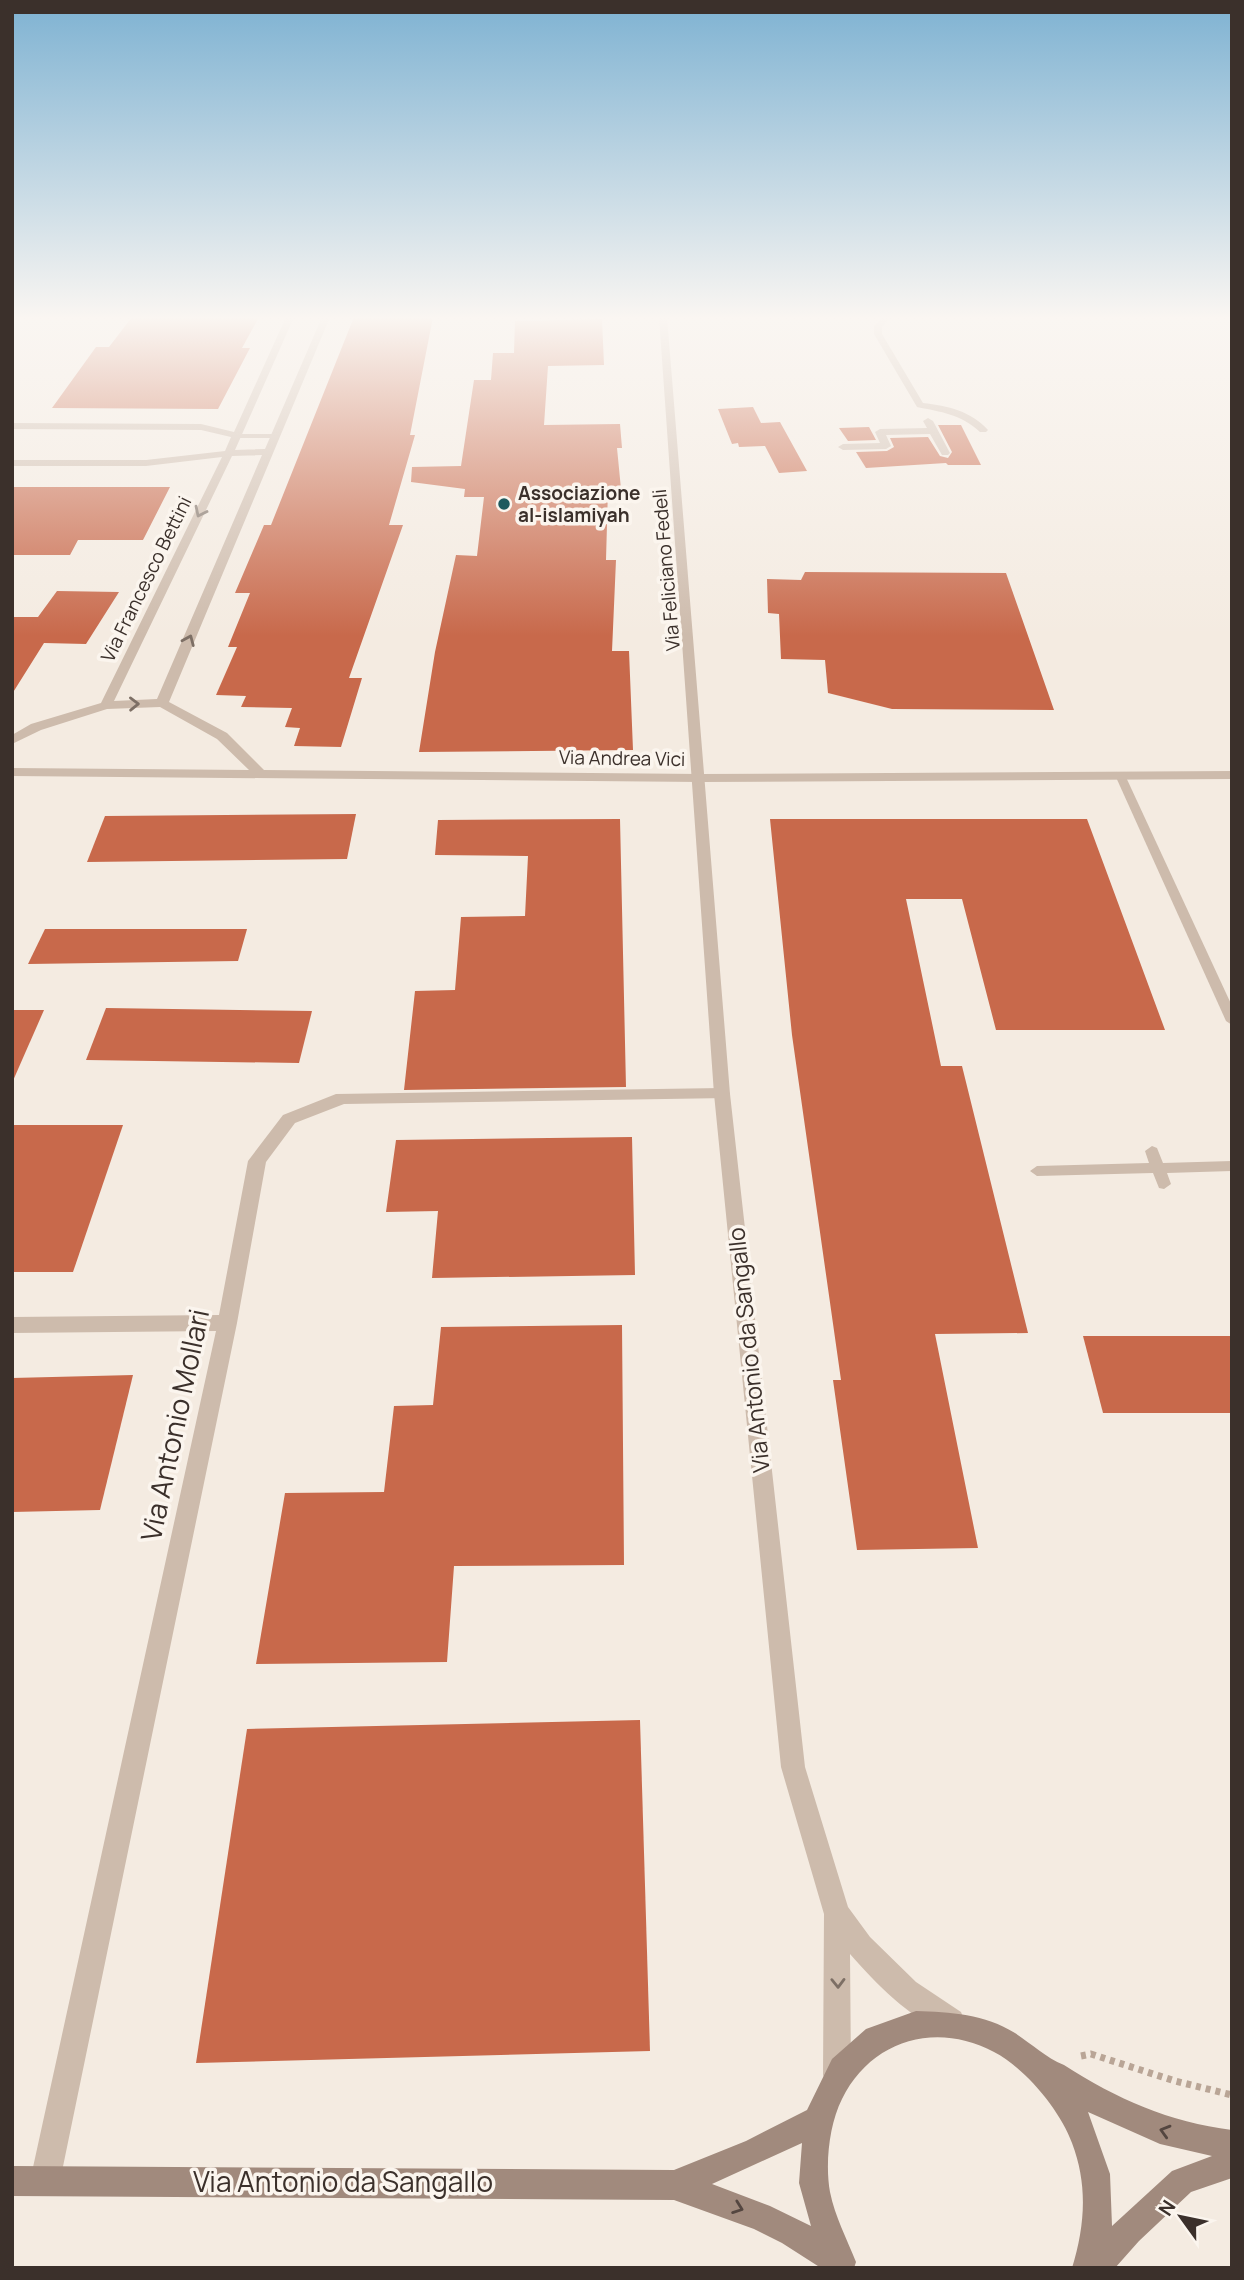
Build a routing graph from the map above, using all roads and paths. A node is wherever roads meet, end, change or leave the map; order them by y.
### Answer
1 (243, 423) edge
2 (280, 423) edge
3 (672, 423) edge
4 (929, 423) edge
5 (977, 423) edge
6 (12, 426) edge
7 (983, 430) dead end
8 (933, 431) junction
9 (237, 436) junction
10 (274, 436) junction
11 (843, 447) dead end
12 (267, 452) junction
13 (229, 453) junction
14 (945, 453) dead end
15 (12, 463) edge
16 (162, 704) junction
17 (106, 705) junction
18 (12, 740) edge
19 (12, 772) edge
20 (260, 774) junction
21 (1120, 775) junction
22 (1232, 775) edge
23 (700, 778) junction
24 (1232, 1021) edge
25 (722, 1094) junction
26 (1152, 1151) dead end
27 (1232, 1166) edge
28 (1158, 1169) junction
29 (1037, 1171) dead end
30 (1164, 1184) dead end
31 (227, 1323) junction
32 (12, 1325) edge
33 (837, 1914) junction
34 (951, 2022) junction
35 (1036, 2063) junction
36 (837, 2076) junction
37 (1232, 2095) edge
38 (818, 2120) junction
39 (1232, 2144) edge
40 (1232, 2163) edge
41 (12, 2181) edge
42 (45, 2181) junction
43 (674, 2185) junction
44 (843, 2265) edge
45 (1087, 2268) edge
46 (1095, 2268) edge

1 - 9 street, Via Francesco Bettini
2 - 10 street
3 - 23 street, Via Feliciano Fedeli
4 - 8 street
5 - 7 street
6 - 9 street
8 - 11 street
8 - 14 street
9 - 10 lane
9 - 13 street, Via Francesco Bettini
10 - 12 street
12 - 13 street
16 -> 12 street
13 - 15 street
13 -> 17 street, Via Francesco Bettini
17 -> 16 street
16 - 20 street
17 - 18 street
19 - 20 street, Via Andrea Vici
20 - 23 street, Via Andrea Vici
21 - 22 street, Via Andrea Vici
21 - 23 street, Via Andrea Vici
21 - 24 lane
23 - 25 street, Via Antonio da Sangallo
25 - 31 street, Via Antonio Mollari
25 - 33 street, Via Antonio da Sangallo
26 - 28 lane
27 - 28 lane
28 - 29 lane
28 - 30 lane
31 - 32 street
31 - 42 street, Via Antonio Mollari
33 - 34 street, Via Antonio da Sangallo
33 -> 36 street, Via Antonio da Sangallo
34 - 35 main road, Via Antonio da Sangallo
34 - 36 main road, Via Antonio da Sangallo
35 - 37 path
39 -> 35 main road
35 - 45 main road, Via Antonio da Sangallo
36 - 38 main road, Via Antonio da Sangallo
38 - 43 main road, Via Antonio da Sangallo
38 - 44 main road, Via Antonio da Sangallo
40 - 46 main road
41 - 42 main road, Via Antonio da Sangallo
42 - 43 main road, Via Antonio da Sangallo
43 -> 44 main road, Via Antonio da Sangallo

